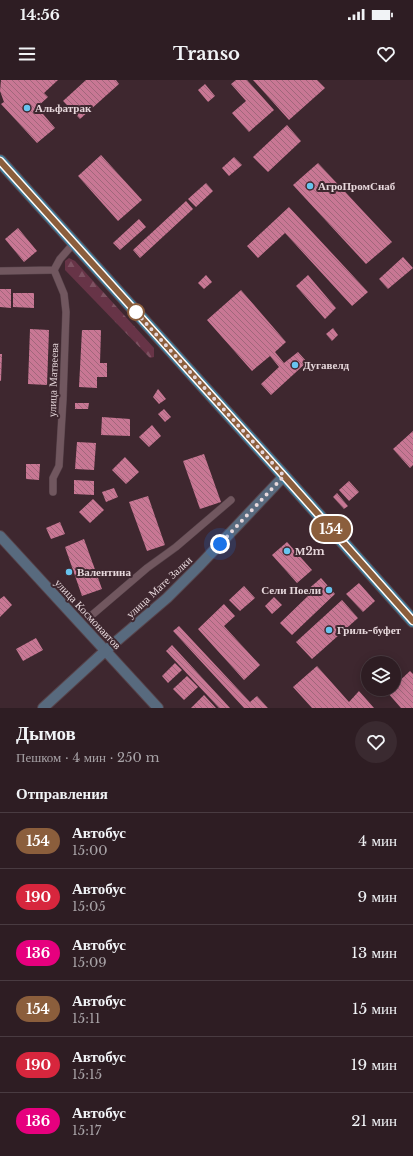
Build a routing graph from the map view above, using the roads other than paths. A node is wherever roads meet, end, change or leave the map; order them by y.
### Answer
1 (0, 161) edge
2 (74, 243) junction
3 (54, 270) junction
4 (0, 271) edge
5 (284, 476) junction
6 (53, 492) dead end
7 (232, 500) dead end
8 (0, 536) edge
9 (92, 615) dead end
10 (413, 621) edge
11 (105, 651) junction
12 (43, 708) edge
13 (158, 708) edge

1 - 2 main road
2 - 3 street
2 - 5 main road
3 - 4 street
3 - 6 street, улица Матвеева
5 - 10 main road
5 - 11 street, улица Мате Залки
7 - 9 street, улица Космонавтов
8 - 11 street, улица Космонавтов
11 - 12 street, улица Мате Залки
11 - 13 street, улица Космонавтов

